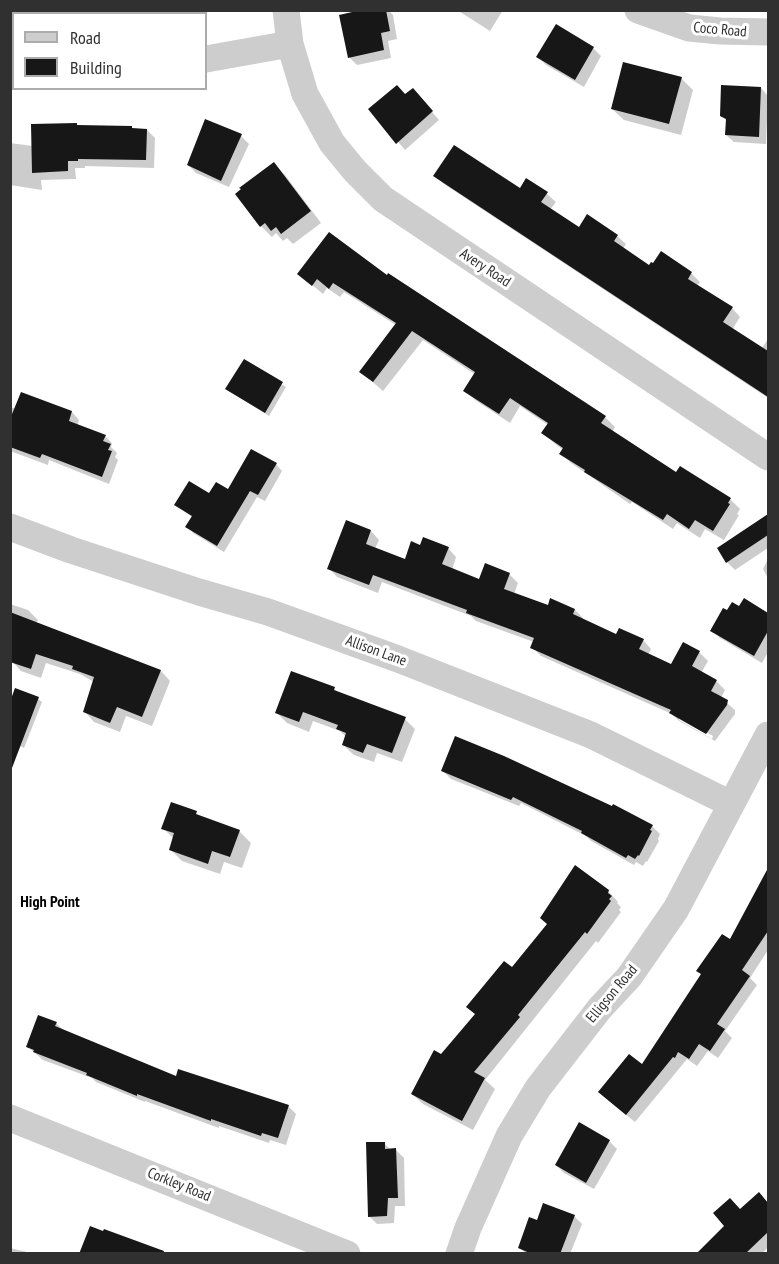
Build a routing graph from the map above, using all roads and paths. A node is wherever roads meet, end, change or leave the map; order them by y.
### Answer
1 (286, 10) edge
2 (638, 10) edge
3 (768, 32) edge
4 (290, 44) junction
5 (207, 59) edge
6 (768, 457) edge
7 (10, 527) edge
8 (768, 735) edge
9 (731, 804) junction
10 (10, 1118) edge
11 (347, 1254) edge
12 (459, 1254) edge

1 - 4 street, Avery Road
2 - 3 street, Coco Road
4 - 5 street
4 - 6 street, Avery Road
7 - 9 street, Allison Lane
8 - 9 street, Elligson Road
9 - 12 street, Elligson Road
10 - 11 street, Corkley Road

